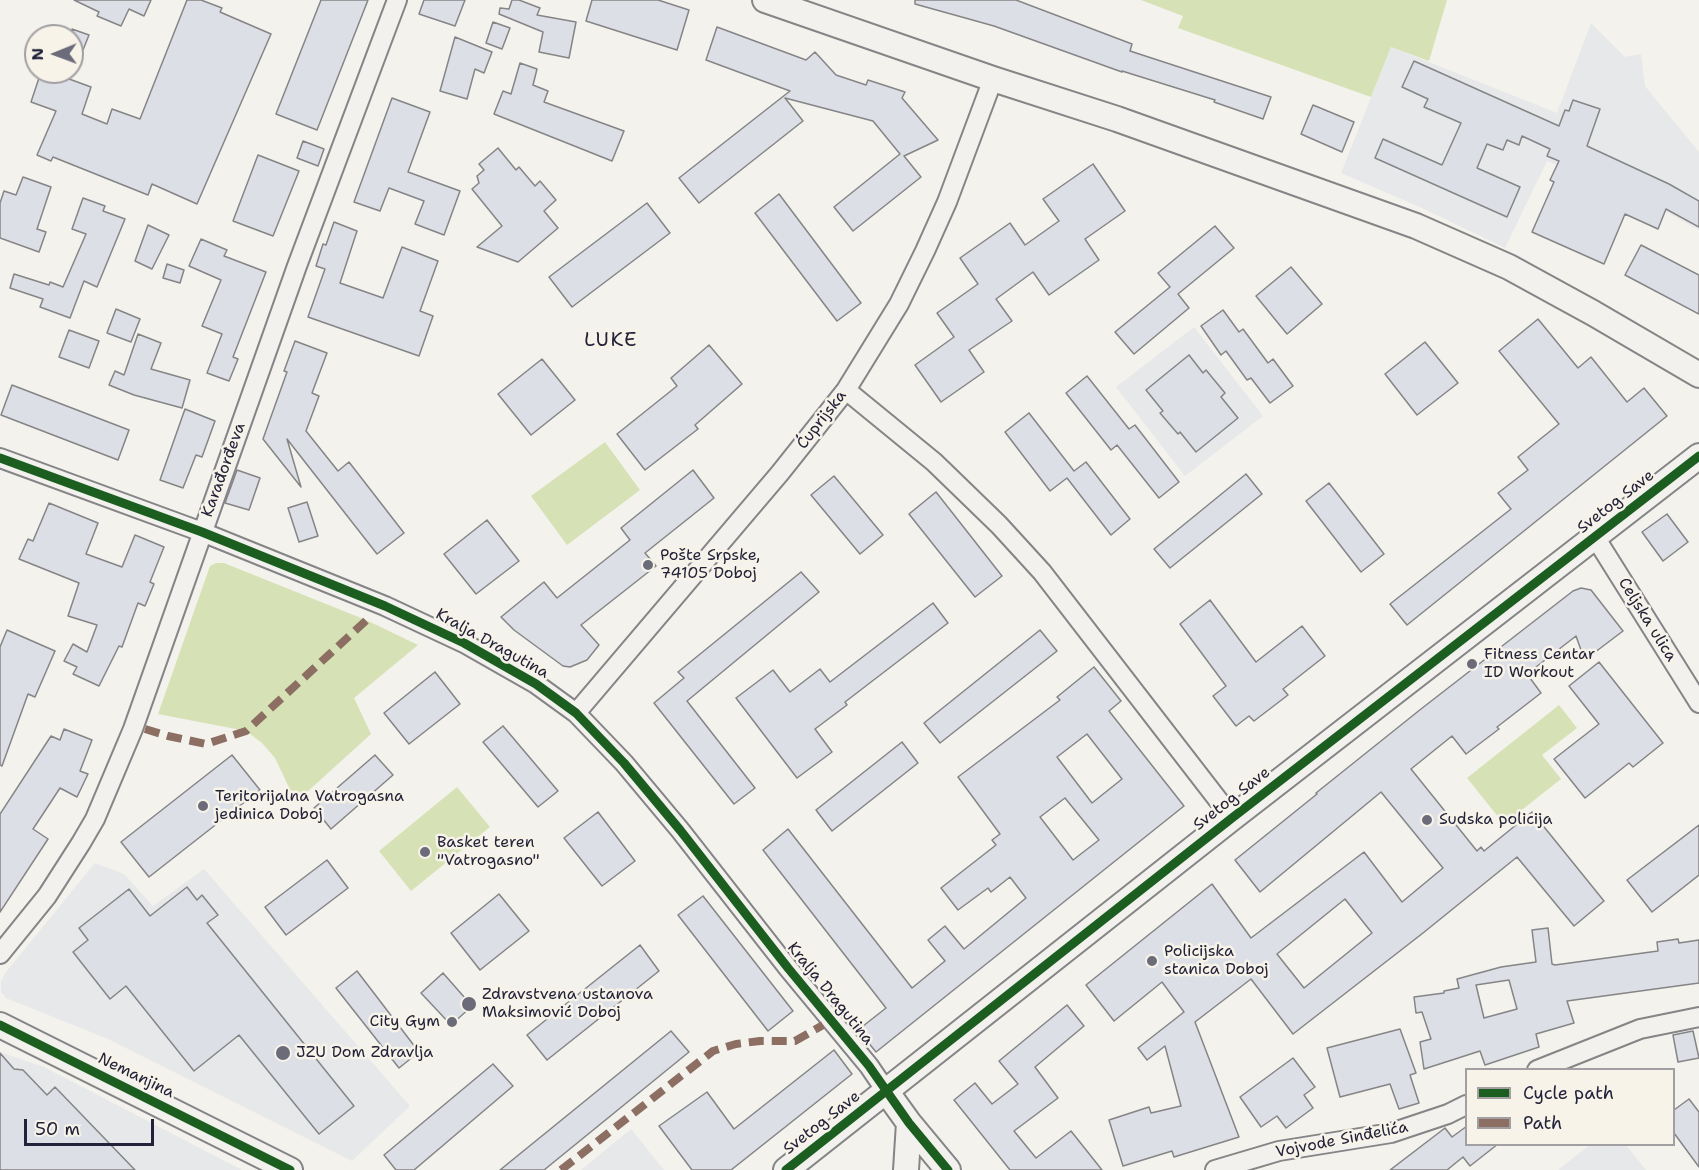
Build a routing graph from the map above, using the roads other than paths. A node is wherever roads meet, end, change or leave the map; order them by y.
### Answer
1 (397, 0) edge
2 (765, 0) edge
3 (993, 79) junction
4 (1699, 375) edge
5 (846, 390) junction
6 (1699, 456) edge
7 (0, 458) edge
8 (202, 532) junction
9 (1595, 537) junction
10 (1699, 703) edge
11 (576, 713) junction
12 (1232, 818) junction
13 (0, 954) edge
14 (1699, 1017) edge
15 (0, 1025) edge
16 (1541, 1068) edge
17 (886, 1091) junction
18 (1465, 1106) edge
19 (909, 1123) junction
20 (290, 1170) edge
21 (786, 1170) edge
22 (906, 1170) edge
23 (948, 1170) edge
24 (1215, 1170) edge

1 - 8 street, Karađorđeva
2 - 3 street
3 - 4 street
3 - 5 street, Ćuprijska
5 - 11 street, Ćuprijska
5 - 12 street
6 - 9 street, Svetog Save
7 - 8 street, Kralja Dragutina
8 - 11 street, Kralja Dragutina
8 - 13 street, Karađorđeva
9 - 10 street, Celjska ulica
9 - 12 street, Svetog Save
11 - 17 street, Kralja Dragutina
12 - 17 street, Svetog Save
14 - 16 street
15 - 20 street, Nemanjina
17 - 19 street
17 - 21 street, Svetog Save
18 - 24 street, Vojvode Sinđelića
19 - 22 street
19 - 23 street

